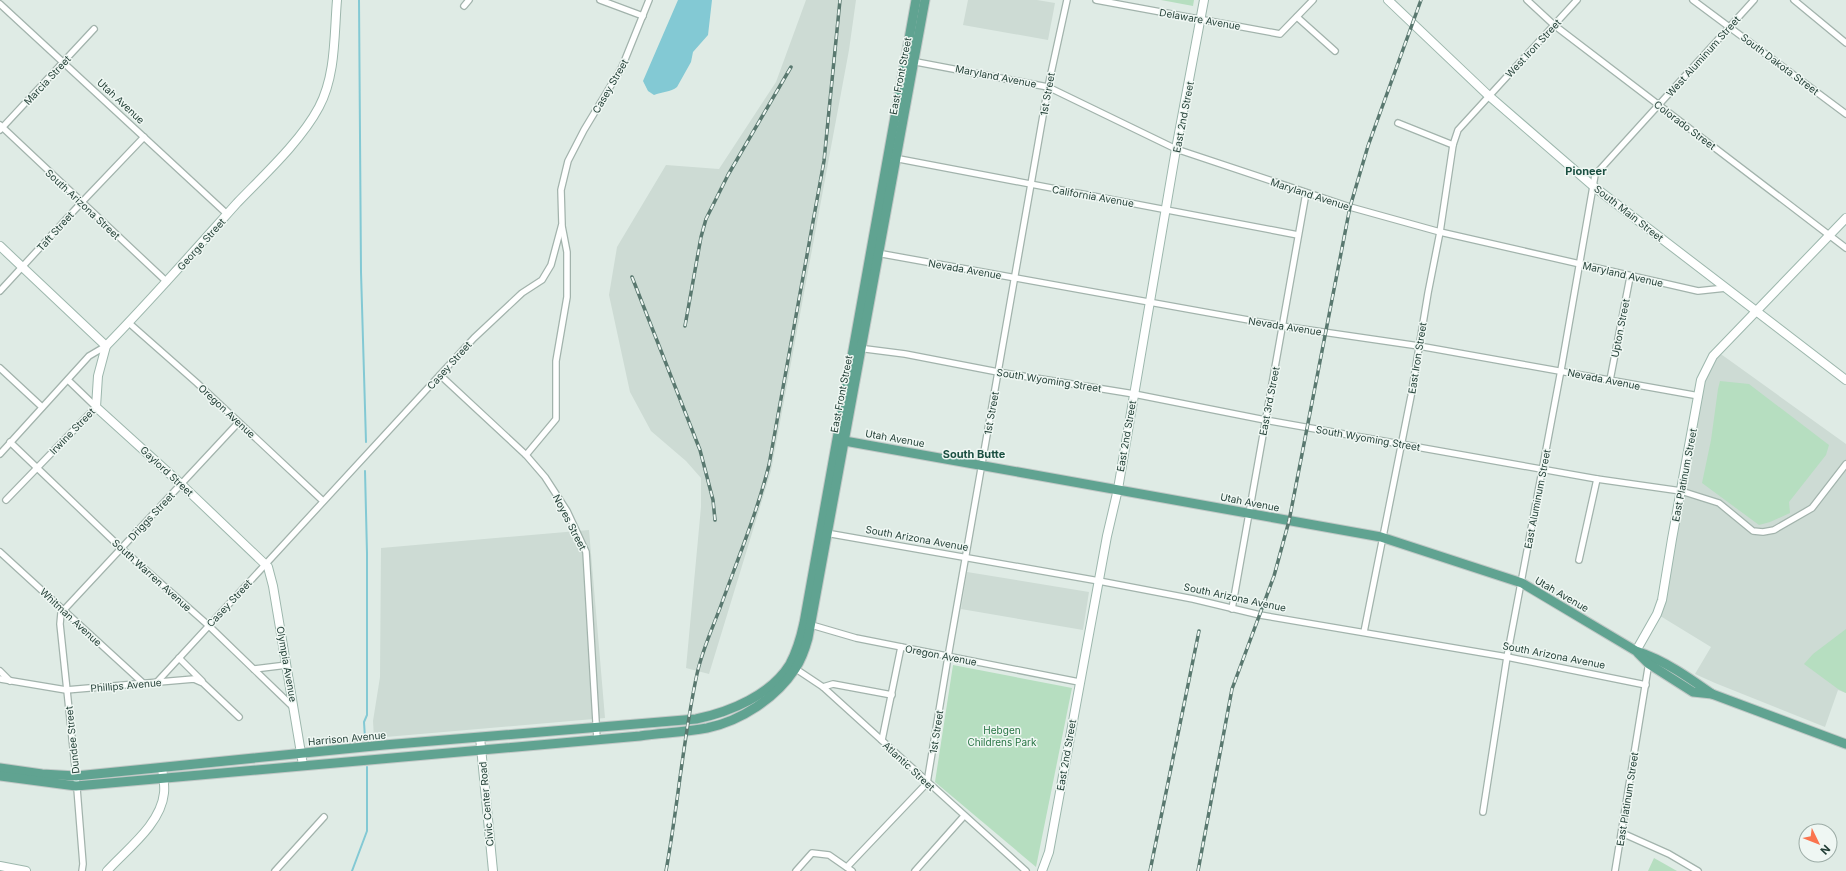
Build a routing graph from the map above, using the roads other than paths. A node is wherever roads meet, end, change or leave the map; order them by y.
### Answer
1 (336, 0) edge
2 (469, 0) edge
3 (600, 0) edge
4 (649, 0) edge
5 (916, 0) edge
6 (925, 0) edge
7 (1067, 0) edge
8 (1096, 0) edge
9 (1204, 0) edge
10 (1313, 0) edge
11 (1388, 0) edge
12 (1527, 0) edge
13 (1577, 0) edge
14 (1693, 0) edge
15 (1754, 0) edge
16 (1794, 0) edge
17 (0, 4) edge
18 (464, 6) dead end
19 (643, 16) junction
20 (1297, 17) junction
21 (1201, 20) junction
22 (1554, 25) junction
23 (1730, 26) junction
24 (94, 29) dead end
25 (1846, 43) edge
26 (1334, 51) dead end
27 (909, 60) junction
28 (63, 62) junction
29 (1048, 86) junction
30 (1488, 95) junction
31 (1659, 105) junction
32 (1846, 114) edge
33 (1398, 123) dead end
34 (1, 128) edge
35 (144, 137) junction
36 (1453, 145) junction
37 (1176, 149) junction
38 (892, 157) junction
39 (1032, 184) junction
40 (1593, 186) junction
41 (1306, 193) junction
42 (82, 202) junction
43 (1167, 209) junction
44 (227, 214) junction
45 (1846, 218) edge
46 (562, 224) junction
47 (1440, 232) junction
48 (1298, 235) junction
49 (1829, 236) junction
50 (0, 246) edge
51 (1846, 248) edge
52 (875, 253) junction
53 (1580, 264) junction
54 (22, 267) junction
55 (1630, 277) junction
56 (1015, 278) junction
57 (167, 282) junction
58 (1726, 288) junction
59 (0, 291) edge
60 (1150, 302) junction
61 (1757, 312) junction
62 (129, 323) junction
63 (1282, 326) junction
64 (106, 346) junction
65 (1419, 346) junction
66 (858, 348) junction
67 (0, 368) edge
68 (1561, 370) junction
69 (998, 372) junction
70 (440, 375) junction
71 (68, 380) junction
72 (1610, 380) junction
73 (1846, 380) edge
74 (1134, 394) junction
75 (1699, 396) junction
76 (42, 407) junction
77 (96, 407) junction
78 (1265, 420) junction
79 (238, 423) junction
80 (841, 440) junction
81 (10, 442) junction
82 (1401, 443) junction
83 (0, 454) edge
84 (526, 455) junction
85 (1846, 464) edge
86 (982, 465) junction
87 (37, 468) junction
88 (1542, 468) junction
89 (1596, 479) junction
90 (181, 484) junction
91 (1118, 489) junction
92 (1681, 490) junction
93 (6, 500) dead end
94 (323, 501) junction
95 (1249, 513) junction
96 (824, 533) junction
97 (1382, 537) junction
98 (121, 548) junction
99 (0, 552) edge
100 (965, 557) junction
101 (1580, 560) dead end
102 (265, 564) junction
103 (1099, 581) junction
104 (1522, 583) junction
105 (1232, 608) junction
106 (63, 610) junction
107 (808, 624) junction
108 (208, 625) junction
109 (1364, 632) junction
110 (901, 647) junction
111 (1636, 651) junction
112 (948, 657) junction
113 (1507, 657) junction
114 (179, 658) junction
115 (1649, 660) junction
116 (287, 665) junction
117 (792, 667) junction
118 (254, 669) junction
119 (0, 671) edge
120 (0, 679) edge
121 (10, 680) junction
122 (157, 682) junction
123 (1079, 682) junction
124 (143, 683) junction
125 (203, 683) junction
126 (1646, 685) junction
127 (823, 687) junction
128 (66, 690) junction
129 (1712, 694) junction
130 (892, 695) junction
131 (294, 709) junction
132 (239, 717) dead end
133 (696, 719) joint
134 (682, 720) junction
135 (596, 726) junction
136 (640, 736) junction
137 (480, 737) junction
138 (597, 739) junction
139 (882, 740) junction
140 (1846, 744) edge
141 (481, 749) junction
142 (301, 753) junction
143 (303, 765) junction
144 (0, 768) edge
145 (162, 768) junction
146 (0, 776) edge
147 (76, 776) junction
148 (164, 779) junction
149 (927, 783) junction
150 (76, 786) junction
151 (1483, 812) dead end
152 (964, 816) junction
153 (324, 817) dead end
154 (1622, 833) junction
155 (0, 866) edge
156 (850, 869) edge
157 (26, 871) edge
158 (82, 871) edge
159 (107, 871) edge
160 (275, 871) edge
161 (493, 871) edge
162 (796, 871) edge
163 (915, 871) edge
164 (1026, 871) edge
165 (1042, 871) edge
166 (1615, 871) edge
167 (1698, 871) edge

1 - 44 street, George Street
2 - 18 street
3 - 19 street
4 - 19 street, Casey Street
5 - 27 main road, East Front Street
6 - 27 main road, East Front Street
7 - 29 street, 1st Street
8 - 21 street, Delaware Avenue
9 - 21 street, East 2nd Street
10 - 20 street
11 - 30 street, South Main Street
12 - 22 street, Colorado Street
13 - 22 street, West Iron Street
14 - 23 street, South Dakota Street
15 - 23 street, West Aluminum Street
16 - 25 street
17 - 28 street, Utah Avenue
19 - 46 street, Casey Street
20 - 21 street, Delaware Avenue
20 - 26 street
21 - 37 street, East 2nd Street
22 - 30 street, West Iron Street
22 - 31 street, Colorado Street
23 - 31 street, West Aluminum Street
23 - 32 street, South Dakota Street
24 - 28 street, Marcia Street
27 - 29 street, Maryland Avenue
27 - 38 main road, East Front Street
28 - 34 street, Marcia Street
28 - 35 street, Utah Avenue
29 - 37 street, Maryland Avenue
29 - 39 street, 1st Street
30 - 36 street, East Iron Street
30 - 40 street, South Main Street
31 - 40 street, West Aluminum Street
31 - 49 street, Colorado Street
33 - 36 street
34 - 42 street, South Arizona Street
35 - 42 street, Taft Street
35 - 44 street, Utah Avenue
36 - 47 street, East Iron Street
37 - 41 street, Maryland Avenue
37 - 43 street, East 2nd Street
38 - 39 street, California Avenue
38 - 52 main road, East Front Street
39 - 43 street, California Avenue
39 - 56 street, 1st Street
40 - 53 street, East Aluminum Street
40 - 58 street, South Main Street
41 - 47 street, Maryland Avenue
41 - 48 street, East 3rd Street
42 - 54 street, Taft Street
42 - 57 street, South Arizona Street
43 - 48 street, California Avenue
43 - 60 street, East 2nd Street
44 - 57 street, George Street
45 - 49 street, East Platinum Street
46 - 70 street, Casey Street
46 - 84 street
47 - 53 street, Maryland Avenue
47 - 65 street, East Iron Street
48 - 63 street, East 3rd Street
49 - 51 street, Colorado Street
49 - 61 street, East Platinum Street
50 - 54 street
52 - 56 street, Nevada Avenue
52 - 66 main road, East Front Street
53 - 55 street, Maryland Avenue
53 - 68 street, East Aluminum Street
54 - 59 street, Taft Street
54 - 64 street
55 - 58 street, Maryland Avenue
55 - 72 street, Upton Street
56 - 60 street, Nevada Avenue
56 - 69 street, 1st Street
57 - 62 street, George Street
58 - 61 street, South Main Street
60 - 63 street, Nevada Avenue
60 - 74 street, East 2nd Street
61 - 73 street, South Main Street
61 - 75 street, East Platinum Street
62 - 64 street, George Street
62 - 79 street, Oregon Avenue
63 - 65 street, Nevada Avenue
63 - 78 street, East 3rd Street
64 - 71 street, George Street
64 - 77 street, Irwine Street
65 - 68 street, Nevada Avenue
65 - 82 street, East Iron Street
66 - 69 street, South Wyoming Street
66 - 80 main road, East Front Street
67 - 76 street
68 - 72 street, Nevada Avenue
68 - 88 street, East Aluminum Street
69 - 74 street, South Wyoming Street
69 - 86 street, 1st Street
70 - 84 street, Noyes Street
70 - 94 street, Casey Street
71 - 76 street, George Street
71 - 77 street, Gaylord Street
72 - 75 street, Nevada Avenue
74 - 78 street, South Wyoming Street
74 - 91 street, East 2nd Street
75 - 92 street, East Platinum Street
76 - 81 street, George Street
77 - 87 street, Irwine Street
77 - 90 street, Gaylord Street
78 - 82 street, South Wyoming Street
78 - 95 street, East 3rd Street
79 - 90 street, Driggs Street
79 - 94 street, Oregon Avenue
80 - 86 main road, Utah Avenue
80 - 96 main road, East Front Street
81 - 83 street, George Street
81 - 87 street, South Warren Avenue
82 - 88 street, South Wyoming Street
82 - 97 street, East Iron Street
84 - 135 street, Noyes Street
85 - 92 street, South Wyoming Street
86 - 91 main road, Utah Avenue
86 - 100 street, 1st Street
87 - 93 street, Irwine Street
87 - 98 street, South Warren Avenue
88 - 89 street, South Wyoming Street
88 - 104 street, East Aluminum Street
89 - 92 street, South Wyoming Street
89 - 101 street
90 - 98 street, Driggs Street
90 - 102 street, Gaylord Street
91 - 95 main road, Utah Avenue
91 - 103 street, East 2nd Street
92 - 111 street, East Platinum Street
94 - 102 street, Casey Street
95 - 97 main road, Utah Avenue
95 - 105 street, East 3rd Street
96 - 100 street, South Arizona Avenue
96 - 107 main road, East Front Street
97 - 104 main road, Utah Avenue
97 - 109 street, East Iron Street
98 - 106 street, Driggs Street
98 - 108 street, South Warren Avenue
99 - 106 street, Whitman Avenue
100 - 103 street, South Arizona Avenue
100 - 112 street, 1st Street
102 - 108 street, Casey Street
102 - 116 street, Olympia Avenue
103 - 105 street, South Arizona Avenue
103 - 123 street, East 2nd Street
104 - 111 main road, Utah Avenue
104 - 113 street, East Aluminum Street
105 - 109 street, South Arizona Avenue
106 - 124 street, Whitman Avenue
106 - 128 street, Dundee Street
107 - 110 street, Oregon Avenue
107 - 117 main road, East Front Street
108 - 114 street, Casey Street
108 - 118 street, South Warren Avenue
109 - 113 street, South Arizona Avenue
110 - 112 street, Oregon Avenue
110 - 130 street
111 - 115 main road, Utah Avenue
112 - 123 street, Oregon Avenue
112 - 149 street, 1st Street
113 - 126 street, South Arizona Avenue
113 - 151 street, East Aluminum Street
114 - 122 street, Casey Street
114 - 125 street
115 - 126 street, East Platinum Street
115 - 129 main road, Utah Avenue
115 - 129 main road, Utah Avenue
116 - 118 street
116 - 131 street, Olympia Avenue
117 - 127 street, Atlantic Street
117 - 133 main road, East Front Street
117 - 136 main road, East Front Street
118 - 131 street, South Warren Avenue
119 - 121 street
120 - 121 street, Phillips Avenue
121 - 128 street, Phillips Avenue
122 - 124 street, Phillips Avenue
122 - 125 street, Phillips Avenue
123 - 165 street, East 2nd Street
124 - 128 street, Phillips Avenue
125 - 132 street
126 - 154 street, East Platinum Street
127 - 130 street
127 - 139 street, Atlantic Street
128 - 147 street, Dundee Street
129 - 140 main road
130 - 139 street
131 - 142 street, Olympia Avenue
133 - 134 main road, Harrison Avenue
134 - 135 main road, Harrison Avenue
134 - 136 main road
135 - 137 main road, Harrison Avenue
135 - 138 street, Noyes Street
136 - 138 main road
137 - 141 street, Civic Center Road
137 - 142 main road, Harrison Avenue
138 - 141 main road
139 - 149 street, Atlantic Street
141 - 143 main road
141 - 161 street, Civic Center Road
142 - 143 street, Olympia Avenue
142 - 145 main road, Harrison Avenue
143 - 148 main road
144 - 147 main road, Harrison Avenue
145 - 147 main road, Harrison Avenue
145 - 148 street
146 - 150 main road
147 - 150 street, Dundee Street
148 - 150 main road
148 - 159 street
149 - 152 street, Atlantic Street
149 - 156 street
150 - 158 street, Dundee Street
152 - 163 street
152 - 164 street, Atlantic Street
153 - 160 street
154 - 166 street, East Platinum Street
154 - 167 street
155 - 157 street
156 - 162 street

